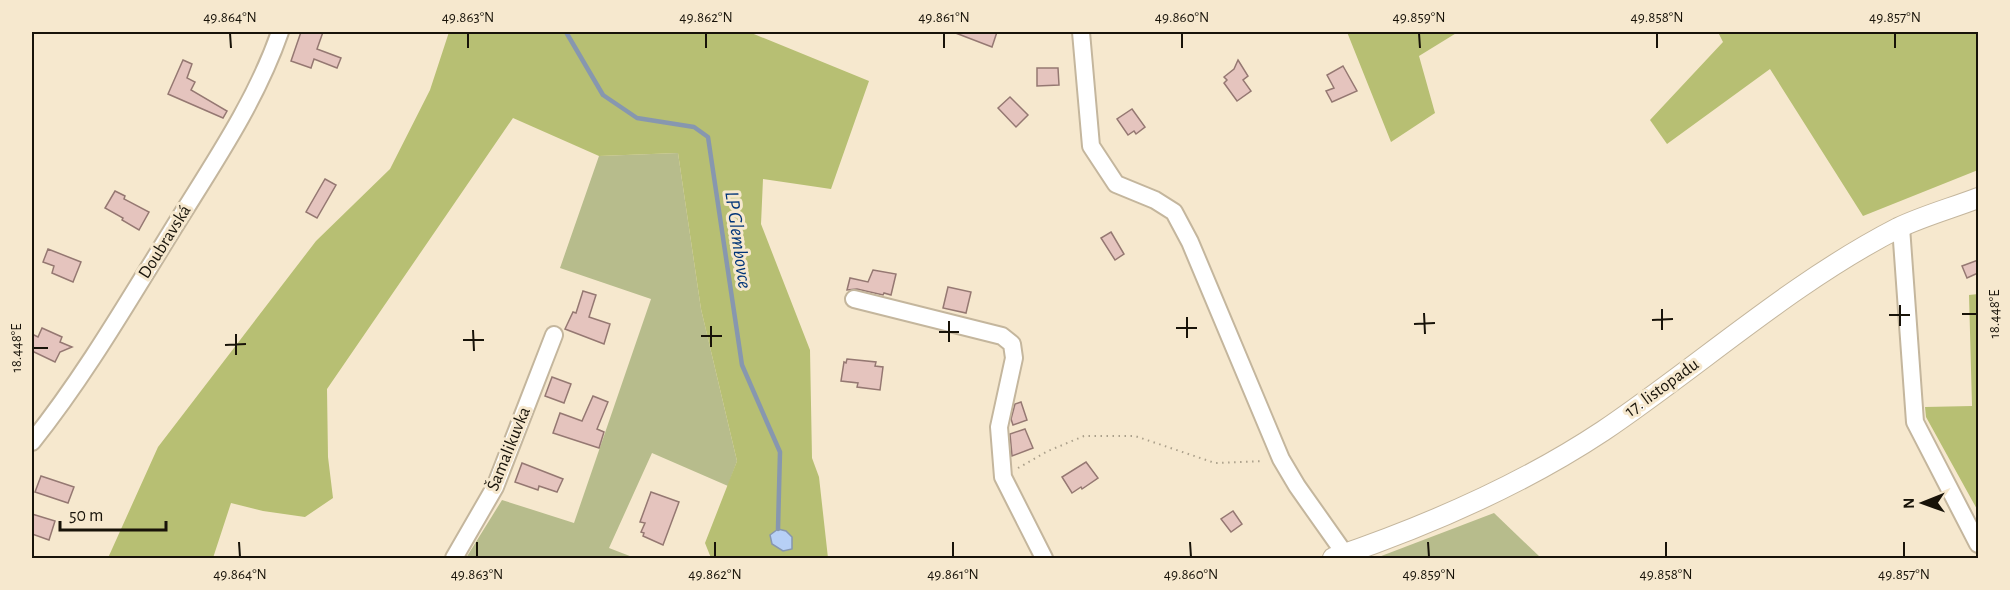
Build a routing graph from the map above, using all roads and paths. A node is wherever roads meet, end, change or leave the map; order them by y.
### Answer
1 (280, 32) edge
2 (1081, 32) edge
3 (1978, 198) edge
4 (1901, 227) junction
5 (854, 299) dead end
6 (554, 335) dead end
7 (32, 416) edge
8 (48, 422) junction
9 (32, 442) edge
10 (1281, 459) junction
11 (1003, 477) junction
12 (1978, 543) edge
13 (1339, 556) edge
14 (454, 558) edge
15 (1044, 558) edge

1 - 8 street, Doubravská
2 - 10 street
3 - 4 main road, 17. listopadu
4 - 12 street
4 - 13 main road, 17. listopadu
5 - 11 street
6 - 14 street, Šamalikuvka
7 - 8 street
8 - 9 street, Doubravská
10 - 11 path
10 - 13 street
11 - 15 street

